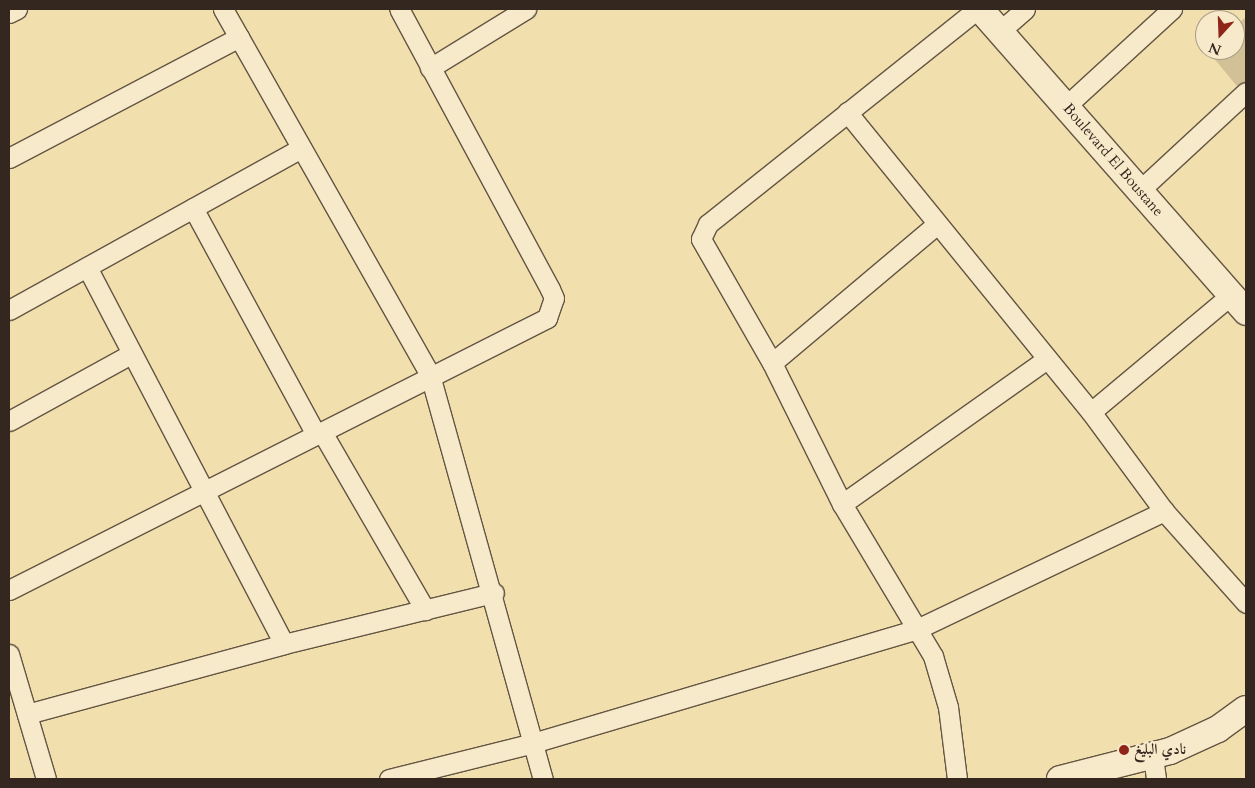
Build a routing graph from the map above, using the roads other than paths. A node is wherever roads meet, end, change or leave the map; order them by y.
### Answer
1 (17, 9) edge
2 (222, 9) edge
3 (398, 9) edge
4 (526, 9) edge
5 (979, 9) edge
6 (1025, 9) edge
7 (1172, 9) edge
8 (9, 13) edge
9 (1000, 31) junction
10 (238, 37) junction
11 (430, 68) junction
12 (1246, 92) edge
13 (1066, 106) junction
14 (847, 112) junction
15 (301, 148) junction
16 (9, 158) edge
17 (1140, 190) junction
18 (193, 208) junction
19 (937, 224) junction
20 (87, 267) junction
21 (1239, 303) edge
22 (9, 310) edge
23 (131, 354) junction
24 (1047, 359) junction
25 (772, 364) junction
26 (430, 375) junction
27 (1090, 412) junction
28 (9, 421) edge
29 (319, 434) junction
30 (202, 492) junction
31 (842, 504) junction
32 (1164, 511) junction
33 (9, 590) edge
34 (494, 594) junction
35 (1246, 603) edge
36 (425, 610) junction
37 (917, 629) junction
38 (284, 644) junction
39 (9, 654) edge
40 (1246, 709) edge
41 (26, 714) junction
42 (533, 743) junction
43 (1154, 768) edge
44 (46, 779) edge
45 (390, 779) edge
46 (543, 779) edge
47 (957, 779) edge
48 (1060, 779) edge

1 - 8 street
2 - 10 street
3 - 11 street
4 - 11 street
5 - 9 main road, Boulevard El Boustane
5 - 14 street
6 - 9 street
7 - 13 street
9 - 13 main road, Boulevard El Boustane
10 - 15 street
10 - 16 street
11 - 26 street
12 - 17 street
13 - 17 main road, Boulevard El Boustane
14 - 19 street
14 - 25 street
15 - 18 street
15 - 26 street
17 - 21 main road, Boulevard El Boustane
18 - 20 street
18 - 29 street
19 - 24 street
19 - 25 street
20 - 22 street
20 - 23 street
21 - 27 street
23 - 28 street
23 - 30 street
24 - 27 street
24 - 31 street
25 - 31 street
26 - 29 street
26 - 34 street
27 - 32 street
29 - 30 street
29 - 36 street
30 - 33 street
30 - 38 street
31 - 37 street
32 - 35 street
32 - 37 street
34 - 36 street
34 - 42 street
36 - 38 street
37 - 42 street
37 - 47 street
38 - 41 street
39 - 41 street
40 - 43 main road
41 - 44 street
42 - 45 street
42 - 46 street
43 - 48 main road

